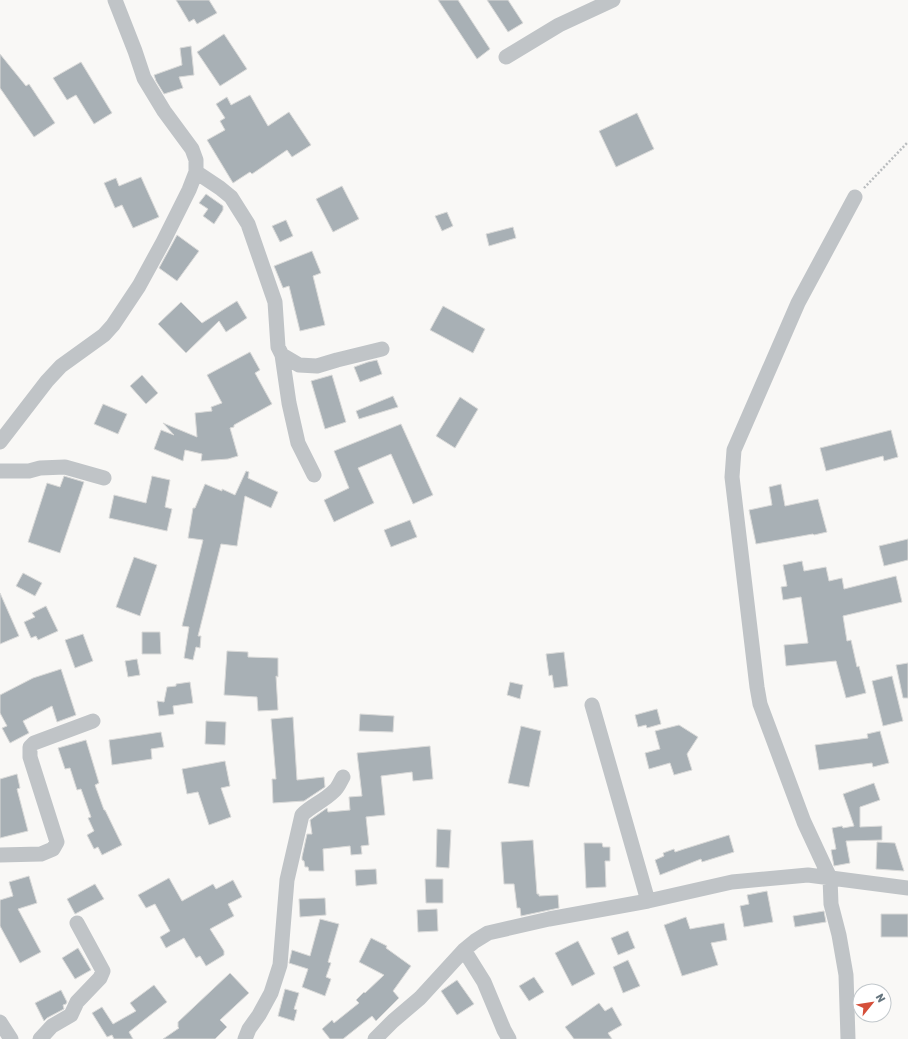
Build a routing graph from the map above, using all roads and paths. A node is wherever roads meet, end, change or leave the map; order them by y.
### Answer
1 (114, 0) edge
2 (613, 0) edge
3 (506, 57) dead end
4 (908, 142) edge
5 (196, 172) junction
6 (855, 197) joint
7 (382, 349) dead end
8 (282, 355) junction
9 (0, 442) edge
10 (0, 471) edge
11 (314, 475) dead end
12 (104, 478) dead end
13 (592, 705) dead end
14 (93, 721) dead end
15 (343, 778) dead end
16 (0, 855) edge
17 (830, 878) junction
18 (908, 888) edge
19 (648, 901) junction
20 (77, 923) dead end
21 (464, 950) junction
22 (0, 1022) edge
23 (11, 1039) edge
24 (40, 1039) edge
25 (245, 1039) edge
26 (376, 1039) edge
27 (509, 1039) edge
28 (848, 1039) edge

1 - 5 street
2 - 3 street
4 - 6 path
5 - 8 street
5 - 9 street
6 - 17 street
7 - 8 street
8 - 11 street
10 - 12 street
13 - 19 street
14 - 16 street
15 - 25 street
17 - 18 street
17 - 19 street
17 - 28 street
19 - 21 street
20 - 24 street
21 - 26 street
21 - 27 street
22 - 23 street

